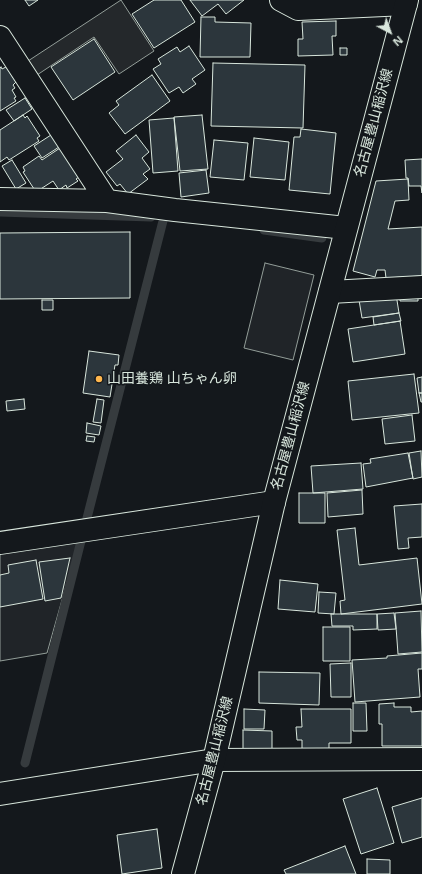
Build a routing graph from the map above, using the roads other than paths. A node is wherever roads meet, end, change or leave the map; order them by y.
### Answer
1 (280, 0) edge
2 (406, 2) edge
3 (0, 37) edge
4 (0, 199) edge
5 (107, 201) junction
6 (346, 228) junction
7 (422, 287) edge
8 (330, 292) junction
9 (274, 502) junction
10 (0, 543) edge
11 (422, 759) edge
12 (214, 760) junction
13 (0, 794) edge
14 (183, 874) edge

1 - 2 street
2 - 6 street, 名古屋豊山稲沢線
3 - 5 street
4 - 5 street
5 - 6 street
6 - 8 street, 名古屋豊山稲沢線
7 - 8 street
8 - 9 street, 名古屋豊山稲沢線
9 - 10 street
9 - 12 street, 名古屋豊山稲沢線
11 - 12 street
12 - 13 street
12 - 14 street, 名古屋豊山稲沢線

